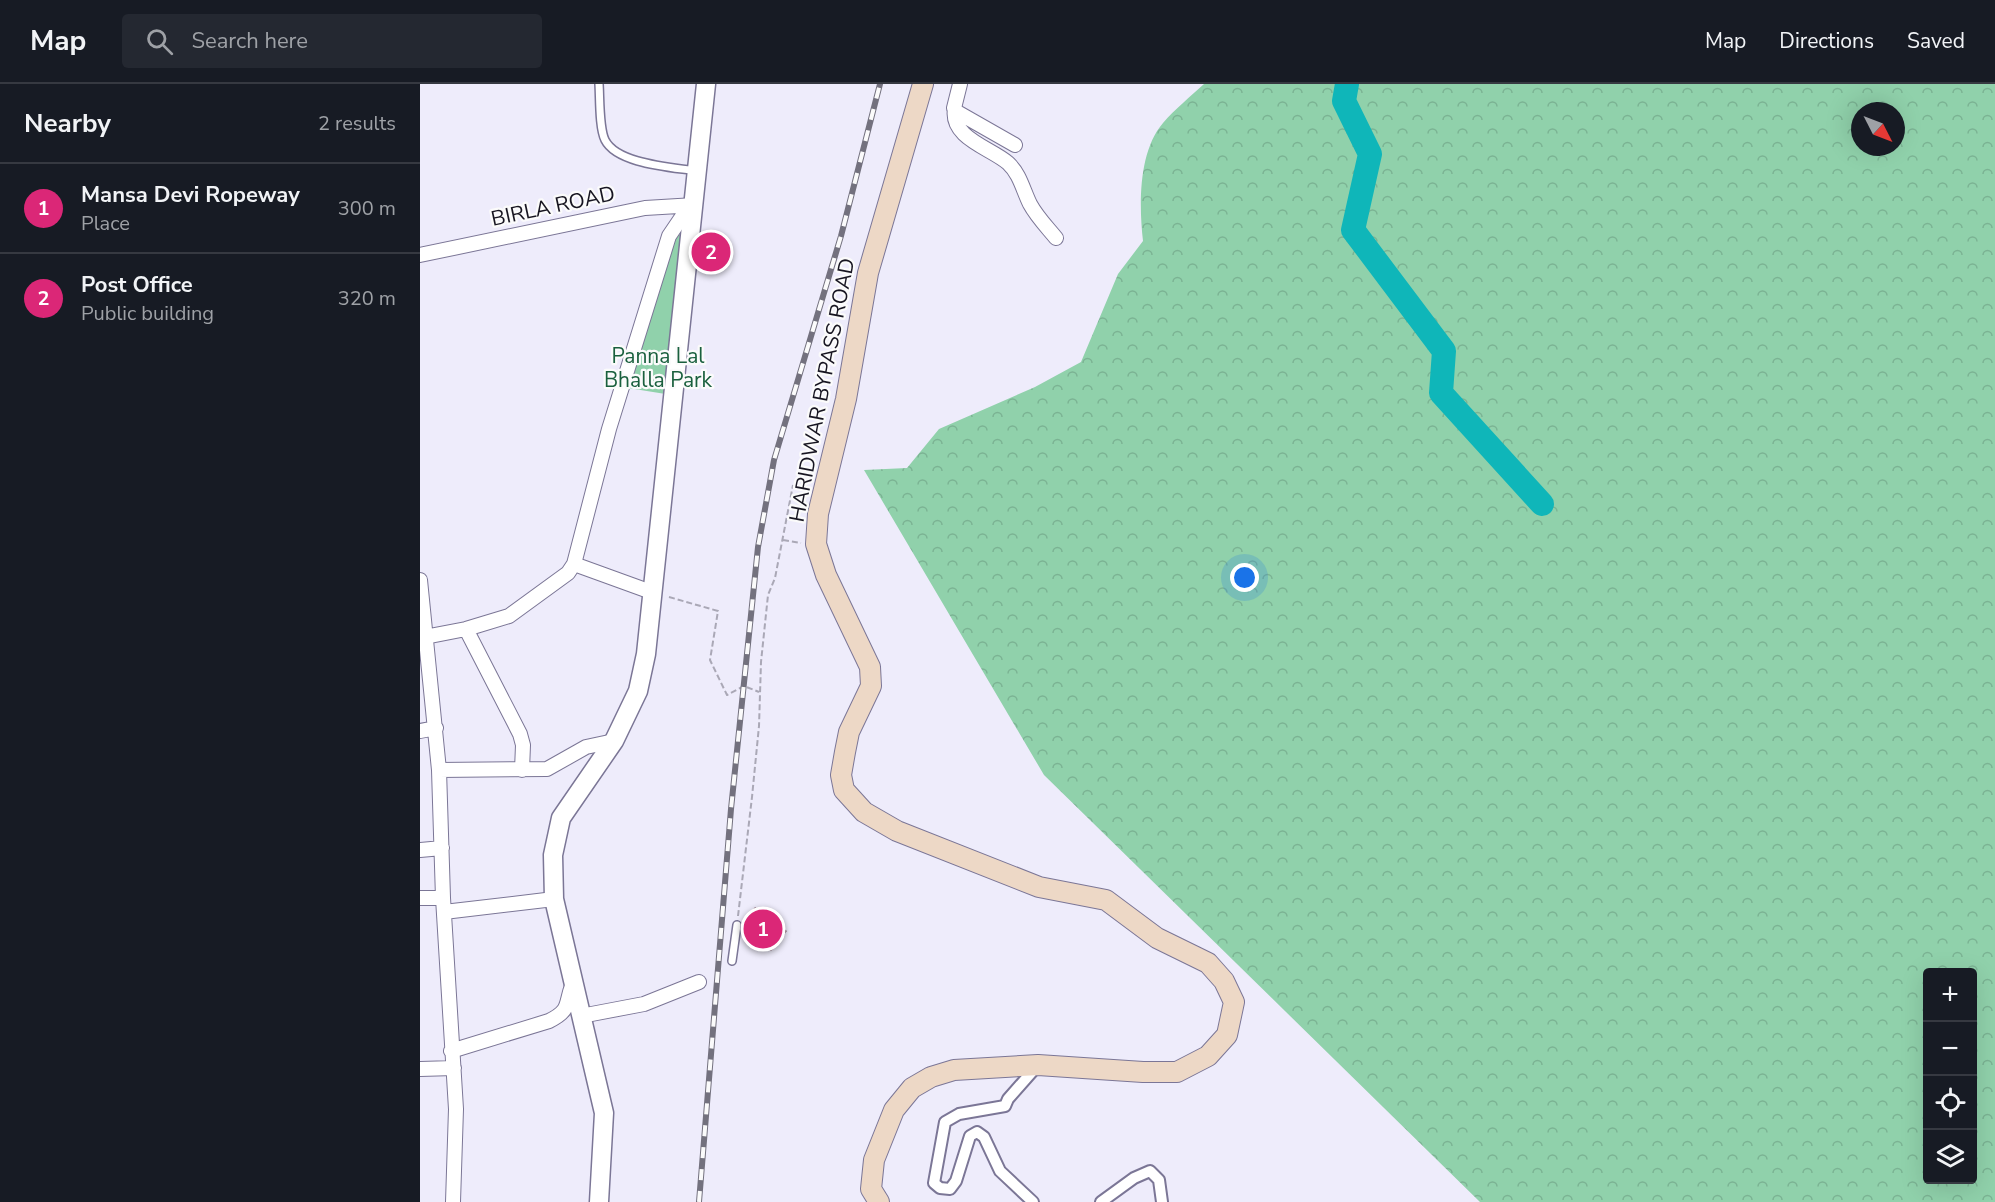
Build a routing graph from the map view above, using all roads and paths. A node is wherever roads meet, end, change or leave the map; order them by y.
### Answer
1 (599, 84) edge
2 (706, 84) edge
3 (923, 84) edge
4 (960, 84) edge
5 (954, 109) junction
6 (1015, 146) dead end
7 (698, 171) junction
8 (692, 205) junction
9 (1056, 238) dead end
10 (420, 255) edge
11 (793, 485) dead end
12 (574, 564) junction
13 (420, 580) edge
14 (654, 593) junction
15 (466, 628) junction
16 (423, 638) edge
17 (759, 692) junction
18 (435, 728) junction
19 (420, 731) edge
20 (614, 741) junction
21 (439, 770) junction
22 (522, 770) junction
23 (442, 848) junction
24 (420, 850) edge
25 (420, 898) edge
26 (443, 898) junction
27 (554, 899) junction
28 (444, 912) junction
29 (736, 925) junction
30 (763, 936) dead end
31 (732, 961) dead end
32 (699, 982) dead end
33 (573, 983) junction
34 (581, 1016) junction
35 (451, 1052) junction
36 (1038, 1065) junction
37 (454, 1068) junction
38 (420, 1069) edge
39 (453, 1202) edge
40 (599, 1202) edge
41 (879, 1202) edge
42 (1033, 1202) edge
43 (1101, 1202) edge
44 (1162, 1202) edge

1 - 7 lane
2 - 7 street
3 - 36 main road, HARIDWAR BYPASS ROAD
4 - 5 street
5 - 6 street
5 - 9 street
7 - 8 street
8 - 10 street, BIRLA ROAD
8 - 12 street
8 - 14 street
11 - 17 path
12 - 14 street
12 - 15 street
13 - 16 street
14 - 17 path
14 - 20 street
15 - 16 street
15 - 22 street
16 - 18 street
17 - 29 path
18 - 19 street
18 - 21 street
20 - 22 street
20 - 27 street
21 - 22 street
21 - 23 street
23 - 24 street
23 - 26 street
25 - 26 street
26 - 28 street
27 - 28 street
27 - 33 street
28 - 35 street
29 - 30 path
29 - 31 lane
32 - 34 street
33 - 34 street
33 - 35 street
34 - 40 street
35 - 37 street
36 - 41 main road, HARIDWAR BYPASS ROAD
36 - 42 street
37 - 38 street
37 - 39 street
43 - 44 street

